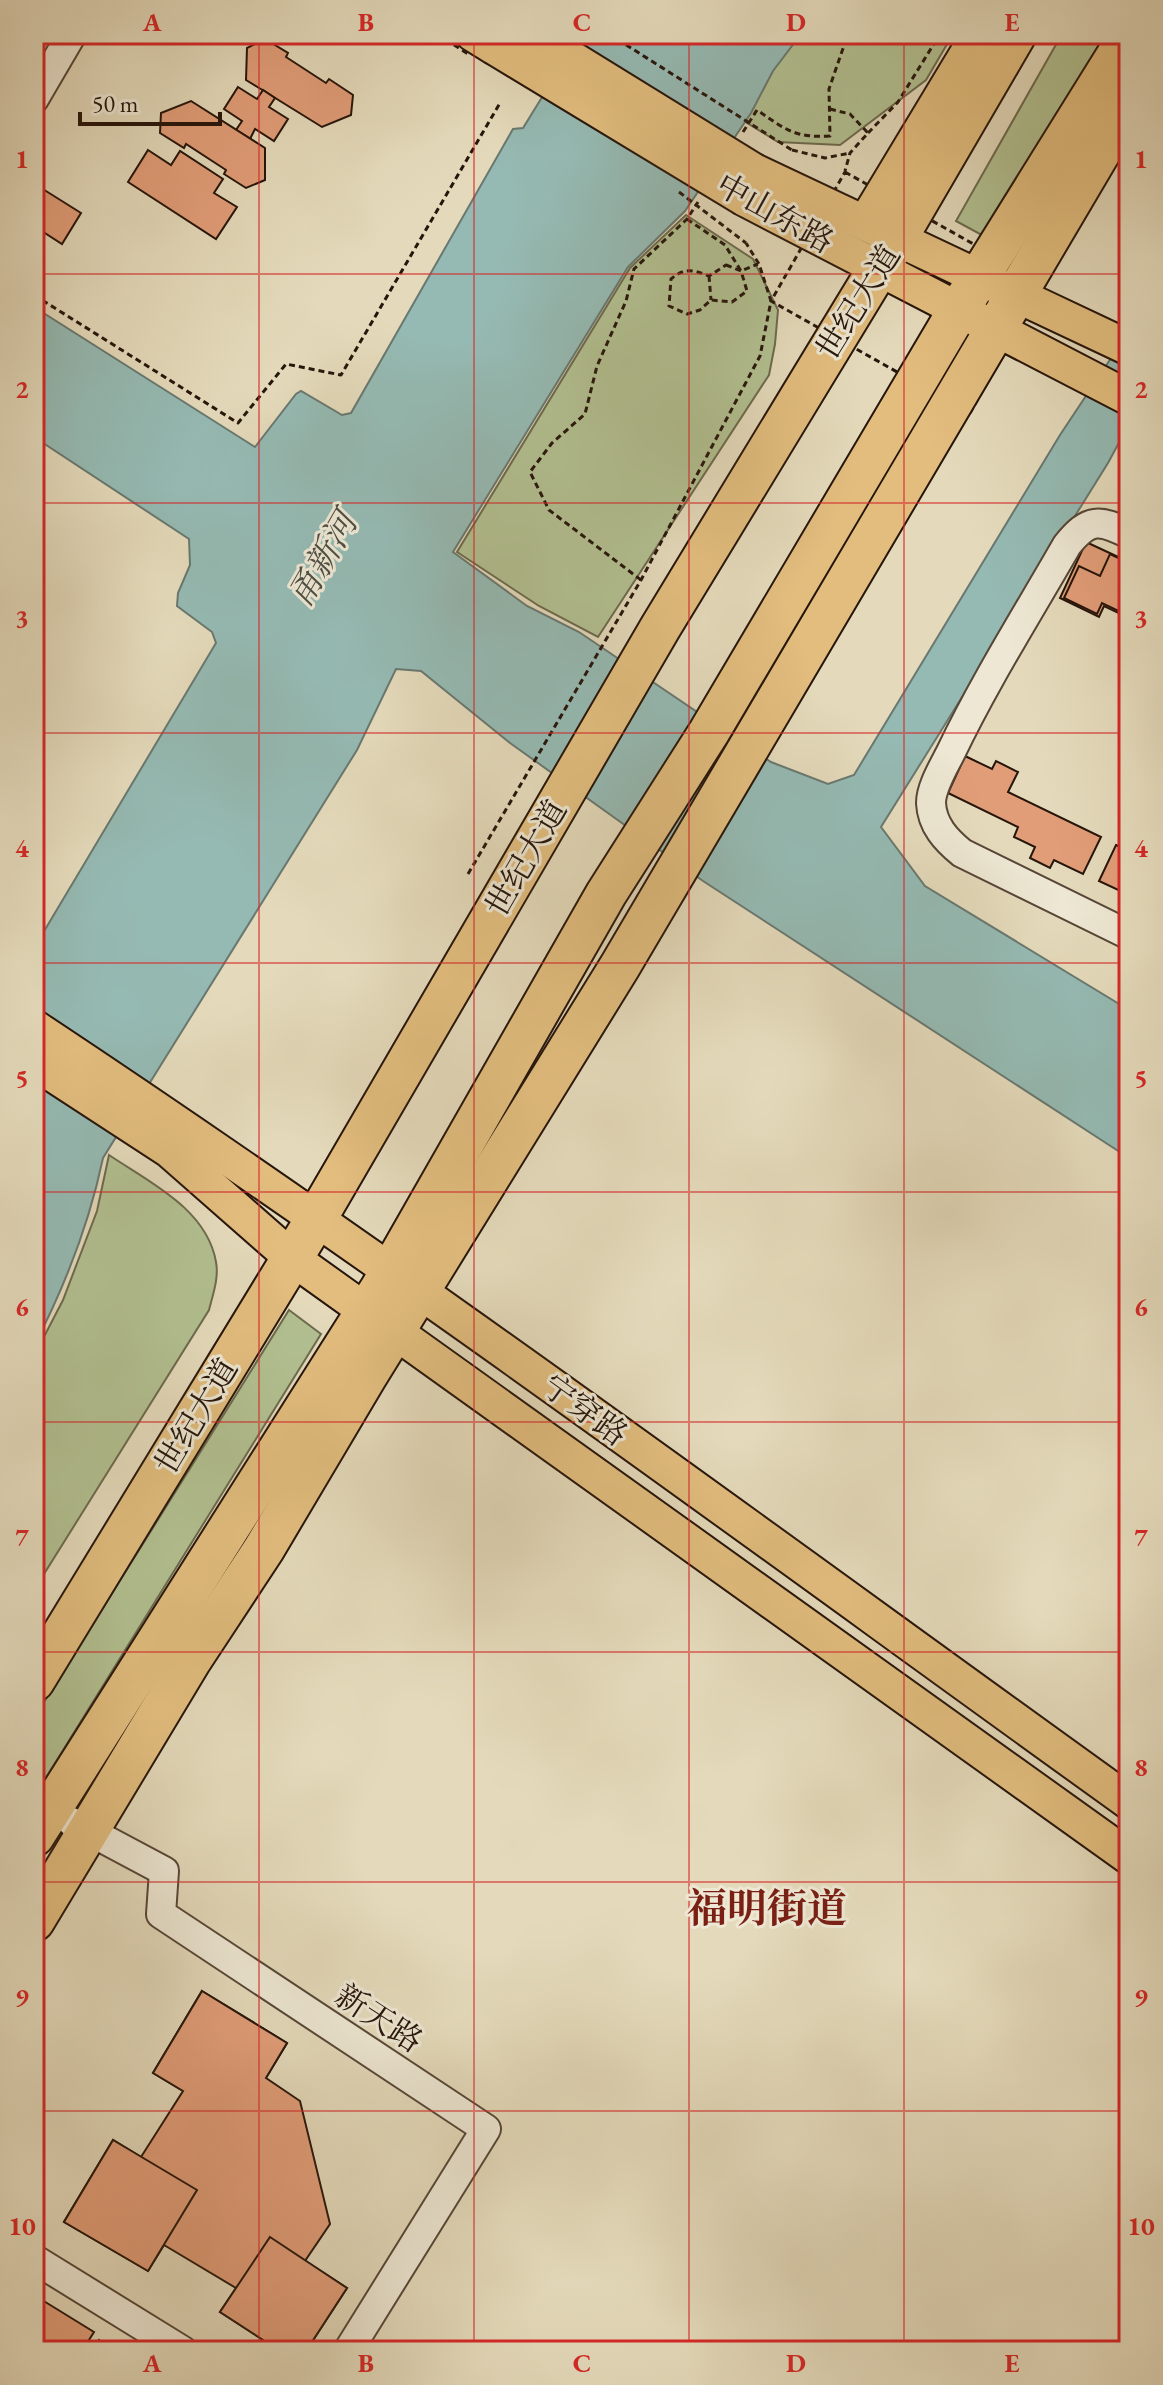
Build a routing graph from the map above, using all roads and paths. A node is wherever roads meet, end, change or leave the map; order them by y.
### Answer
1 (72, 34) edge
2 (532, 34) edge
3 (609, 34) edge
4 (848, 34) edge
5 (940, 34) edge
6 (979, 34) edge
7 (1016, 34) edge
8 (1129, 36) edge
9 (483, 40) edge
10 (34, 99) edge
11 (500, 103) dead end
12 (1129, 103) edge
13 (830, 109) junction
14 (868, 133) junction
15 (740, 136) dead end
16 (850, 153) junction
17 (845, 172) dead end
18 (750, 185) junction
19 (698, 201) dead end
20 (687, 219) junction
21 (746, 243) dead end
22 (880, 243) junction
23 (759, 264) junction
24 (741, 271) junction
25 (709, 276) junction
26 (981, 276) junction
27 (1016, 293) junction
28 (34, 295) edge
29 (711, 300) junction
30 (958, 311) junction
31 (994, 330) junction
32 (1129, 348) edge
33 (1129, 398) edge
34 (1129, 534) edge
35 (641, 580) junction
36 (468, 874) dead end
37 (1129, 935) edge
38 (34, 1027) edge
39 (34, 1062) edge
40 (180, 1140) junction
41 (316, 1219) junction
42 (292, 1258) junction
43 (404, 1281) junction
44 (380, 1322) junction
45 (34, 1681) edge
46 (1129, 1802) edge
47 (42, 1823) edge
48 (88, 1831) junction
49 (1129, 1857) edge
50 (34, 1921) edge
51 (34, 2259) edge
52 (183, 2351) edge
53 (348, 2351) edge

1 - 10 street
2 - 18 main road, 中山东路, bridge
3 - 16 path, bridge
4 - 13 path
5 - 14 path
6 - 22 main road
7 - 22 highway, 世纪大道
8 - 26 highway
9 - 18 main road, 中山东路, bridge
11 - 28 path
12 - 27 highway
13 - 14 path
13 - 15 path
14 - 16 path
16 - 17 path
18 - 22 main road, 中山东路
18 - 22 main road, 中山东路
19 - 20 path
20 - 24 path
20 - 35 path
21 - 23 path
22 - 26 main road, 中山东路
22 - 30 main road, 中山东路
22 - 41 highway, 世纪大道
23 - 24 path
23 - 35 path
24 - 25 path
24 - 29 path
25 - 29 path
25 - 29 path
26 - 27 main road, 中山东路
26 - 30 highway
27 - 31 highway
27 - 32 main road, 中山东路
30 - 31 main road, 中山东路
30 - 43 highway
31 - 33 main road, 中山东路
31 - 43 highway
34 - 37 street
35 - 36 path
38 - 40 main road, 宁穿路
39 - 40 main road, 宁穿路
40 - 41 main road, 宁穿路
40 - 42 main road
41 - 42 highway, 世纪大道
41 - 43 main road, 宁穿路
42 - 44 main road
42 - 45 highway, 世纪大道
43 - 44 highway
43 - 46 main road, 宁穿路
44 - 47 highway
44 - 48 highway
44 - 49 main road
47 - 48 street, 新天路
48 - 50 highway
48 - 53 street, 新天路
51 - 52 street

